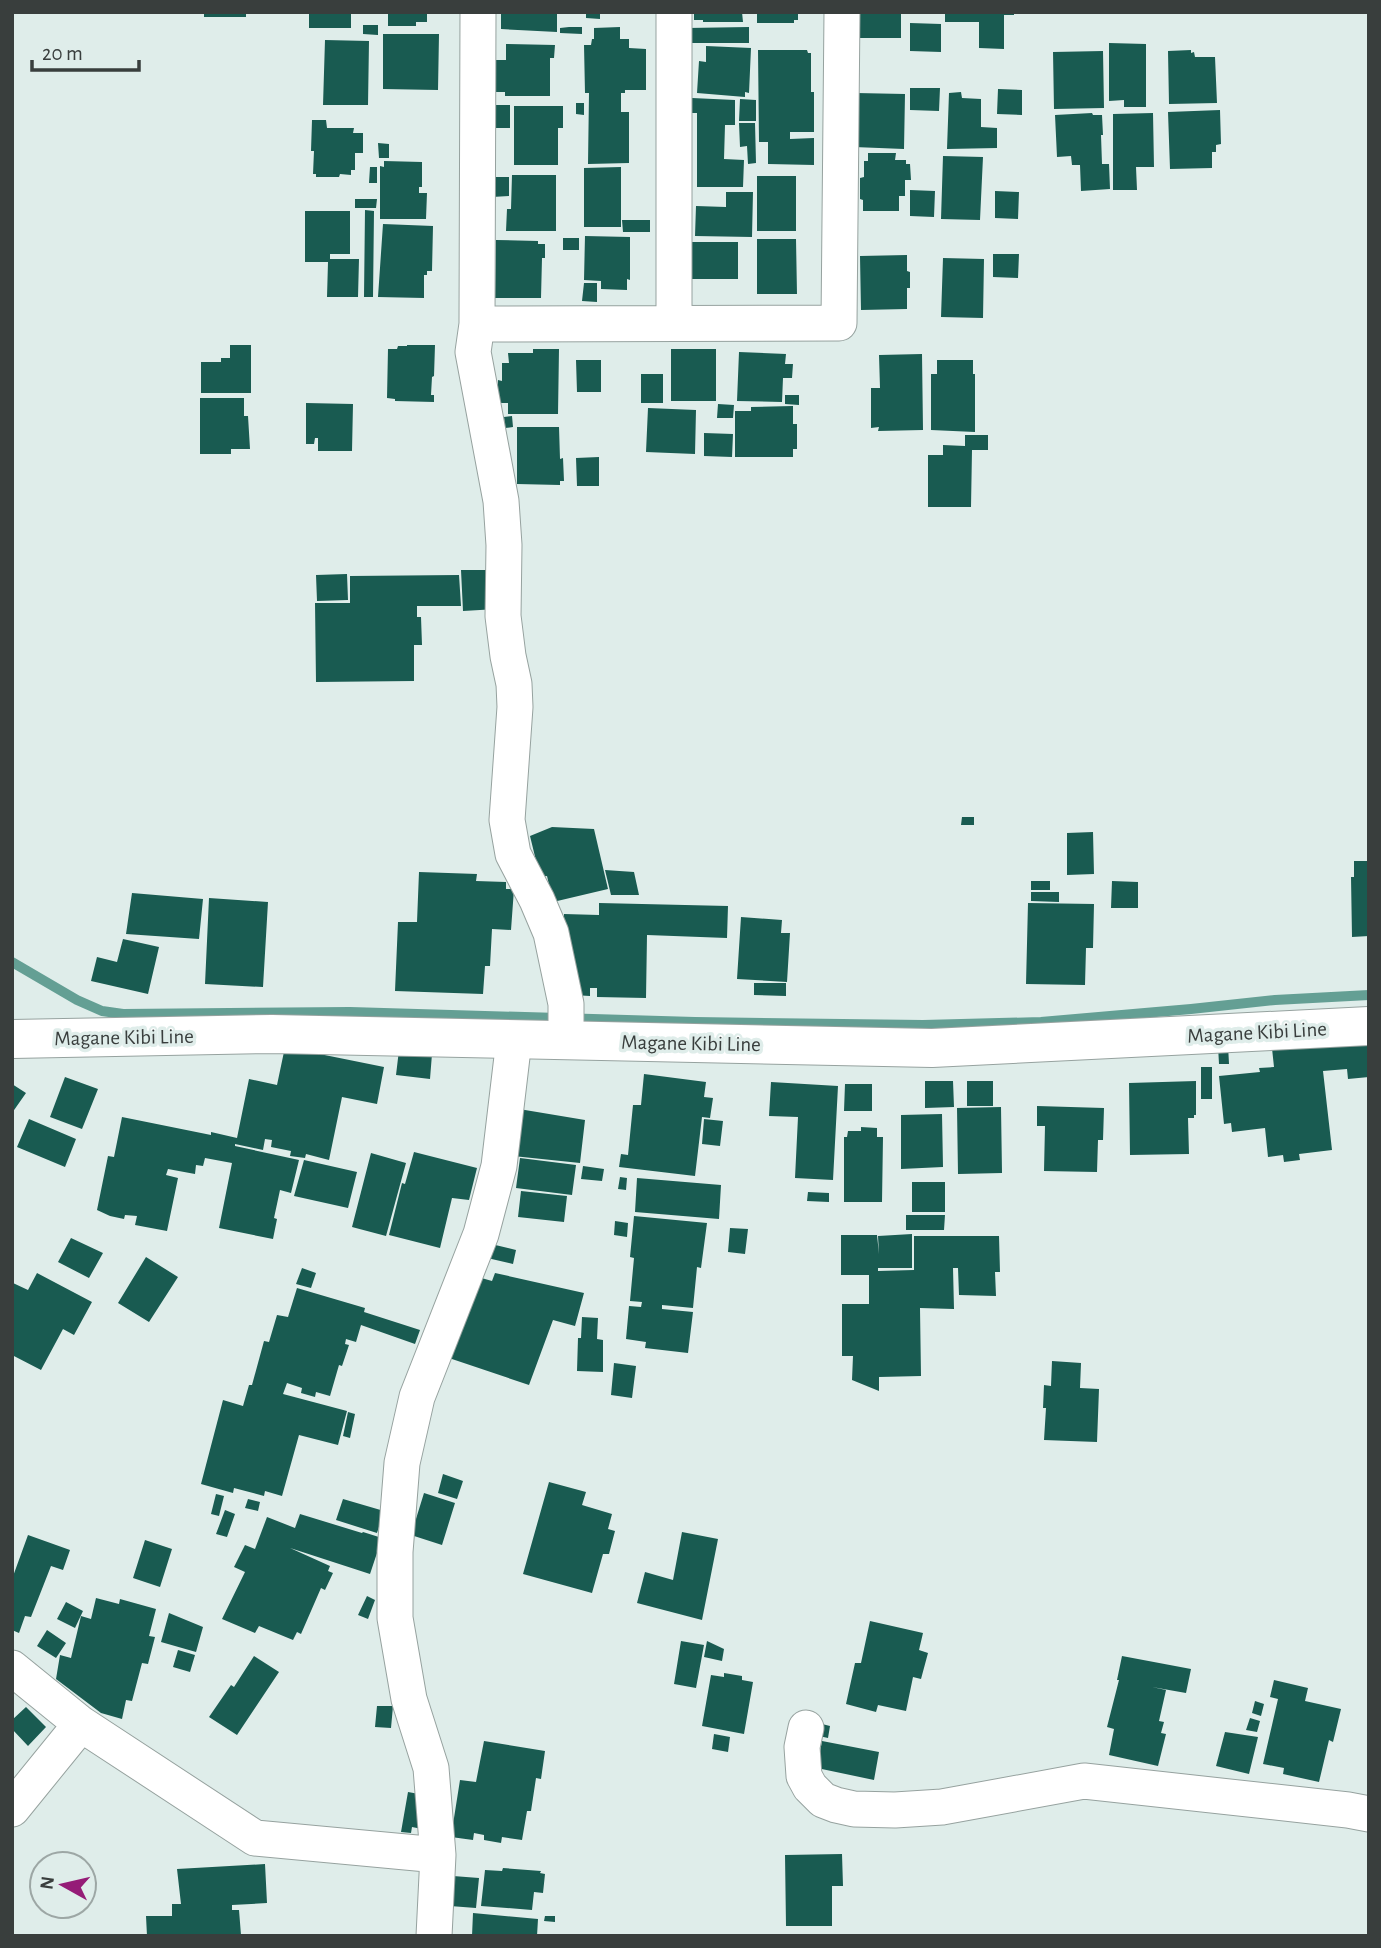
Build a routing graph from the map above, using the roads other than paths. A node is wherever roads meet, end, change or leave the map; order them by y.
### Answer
1 (478, 12) edge
2 (674, 12) edge
3 (842, 12) edge
4 (674, 323) junction
5 (477, 324) junction
6 (566, 1024) junction
7 (1369, 1026) edge
8 (12, 1039) edge
9 (514, 1040) junction
10 (12, 1668) edge
11 (81, 1724) junction
12 (806, 1728) dead end
13 (12, 1808) edge
14 (1369, 1814) edge
15 (438, 1855) junction
16 (434, 1936) edge

1 - 5 street
2 - 4 street
3 - 4 street
4 - 5 street
5 - 6 street
6 - 7 main road, Magane Kibi Line
6 - 9 main road, Magane Kibi Line
8 - 9 main road, Magane Kibi Line
9 - 15 street
10 - 11 street
11 - 13 street
11 - 15 street
12 - 14 street
15 - 16 street

